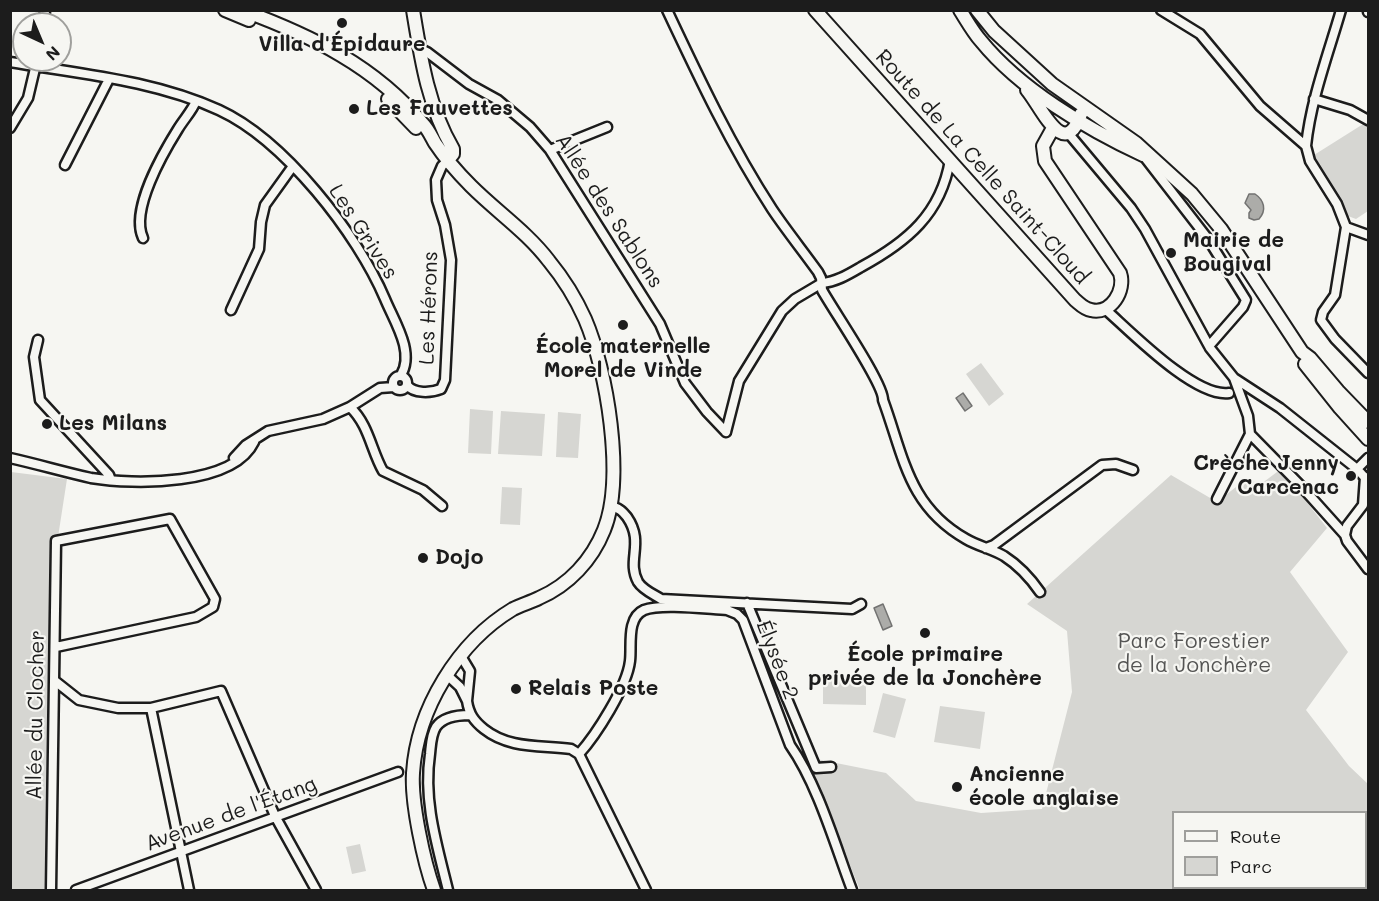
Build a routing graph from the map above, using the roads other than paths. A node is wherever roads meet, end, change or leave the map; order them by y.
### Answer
1 (225, 10) edge
2 (242, 10) edge
3 (413, 10) edge
4 (667, 10) edge
5 (815, 10) edge
6 (960, 10) edge
7 (977, 10) edge
8 (1161, 10) edge
9 (1341, 10) edge
10 (419, 48) junction
11 (72, 71) edge
12 (34, 72) edge
13 (1014, 75) junction
14 (109, 79) junction
15 (1061, 91) junction
16 (1314, 99) junction
17 (196, 101) junction
18 (1052, 103) junction
19 (1083, 107) junction
20 (1043, 115) junction
21 (1368, 120) edge
22 (607, 127) dead end
23 (1075, 127) junction
24 (10, 128) edge
25 (1053, 128) junction
26 (435, 144) junction
27 (1306, 146) junction
28 (550, 150) junction
29 (1143, 155) junction
30 (448, 160) junction
31 (950, 160) junction
32 (1155, 162) junction
33 (65, 165) dead end
34 (293, 166) junction
35 (1178, 201) junction
36 (1199, 202) junction
37 (1349, 228) junction
38 (1368, 235) edge
39 (143, 238) dead end
40 (822, 284) junction
41 (1105, 309) junction
42 (231, 310) dead end
43 (38, 340) dead end
44 (1209, 346) junction
45 (1302, 352) junction
46 (1368, 373) edge
47 (401, 375) junction
48 (1234, 378) junction
49 (407, 385) junction
50 (394, 387) junction
51 (1229, 393) dead end
52 (350, 407) junction
53 (1368, 422) edge
54 (1250, 434) junction
55 (1368, 439) edge
56 (10, 458) edge
57 (1368, 458) edge
58 (1357, 469) junction
59 (1133, 470) dead end
60 (1367, 479) edge
61 (111, 480) junction
62 (1217, 499) dead end
63 (442, 506) dead end
64 (612, 506) junction
65 (1345, 535) junction
66 (986, 548) junction
67 (1368, 569) edge
68 (1040, 592) dead end
69 (747, 603) junction
70 (861, 604) dead end
71 (56, 647) junction
72 (461, 656) junction
73 (447, 675) junction
74 (55, 681) junction
75 (467, 701) junction
76 (151, 708) junction
77 (470, 715) junction
78 (579, 754) junction
79 (831, 767) dead end
80 (398, 772) dead end
81 (275, 816) junction
82 (181, 851) junction
83 (51, 891) edge
84 (76, 891) edge
85 (189, 891) edge
86 (316, 891) edge
87 (434, 891) edge
88 (448, 891) edge
89 (646, 891) edge
90 (852, 891) edge

1 - 26 street
2 - 26 street
3 - 10 street
4 - 40 street
5 - 31 street, Route de La Celle Saint-Cloud
6 - 13 street
7 - 15 street
8 - 27 street
9 - 16 street
10 - 28 street, Allée des Sablons
10 - 30 street
11 - 14 street, Les Grives
12 - 24 street
13 - 18 street
13 - 20 street
14 - 17 street, Les Grives
14 - 33 street
15 - 18 street
15 - 19 street
16 - 21 street
16 - 27 street
17 - 34 street, Les Grives
17 - 39 street
18 - 20 street
18 - 23 street
19 - 23 street
19 - 32 street
20 - 25 street
22 - 28 street
23 - 25 street
23 - 29 street
23 - 44 street
25 - 41 street, Route de La Celle Saint-Cloud
26 - 30 street
27 - 37 street
28 - 40 street, Allée des Sablons
29 - 32 street
29 - 35 street
30 - 49 street, Les Hérons
30 - 64 street
31 - 40 street
31 - 41 street, Route de La Celle Saint-Cloud
32 - 36 street
34 - 42 street
34 - 47 street, Les Grives
35 - 36 street
35 - 44 street
36 - 45 street
37 - 38 street
37 - 46 street
40 - 66 street
41 - 51 street
43 - 61 street
44 - 48 street
45 - 53 street
45 - 55 street
47 - 49 street
47 - 50 street
48 - 54 street
48 - 58 street
49 - 50 street
50 - 52 street
52 - 61 street
52 - 63 street
54 - 62 street
54 - 65 street
56 - 61 street
57 - 58 street
58 - 60 street
59 - 66 street
60 - 65 street
64 - 69 street
64 - 72 street
65 - 67 street
66 - 68 street
69 - 70 street
69 - 79 street
71 - 71 street, Allée du Clocher
71 - 74 street, Allée du Clocher
72 - 73 street
72 - 75 street
73 - 75 street
73 - 87 street
74 - 76 street
74 - 83 street, Allée du Clocher
75 - 77 street
76 - 81 street
76 - 82 street
77 - 78 street
77 - 88 street
78 - 89 street
78 - 90 street, Élysée 2
80 - 81 street, Avenue de l'Étang
81 - 82 street, Avenue de l'Étang
81 - 86 street
82 - 84 street, Avenue de l'Étang
82 - 85 street

